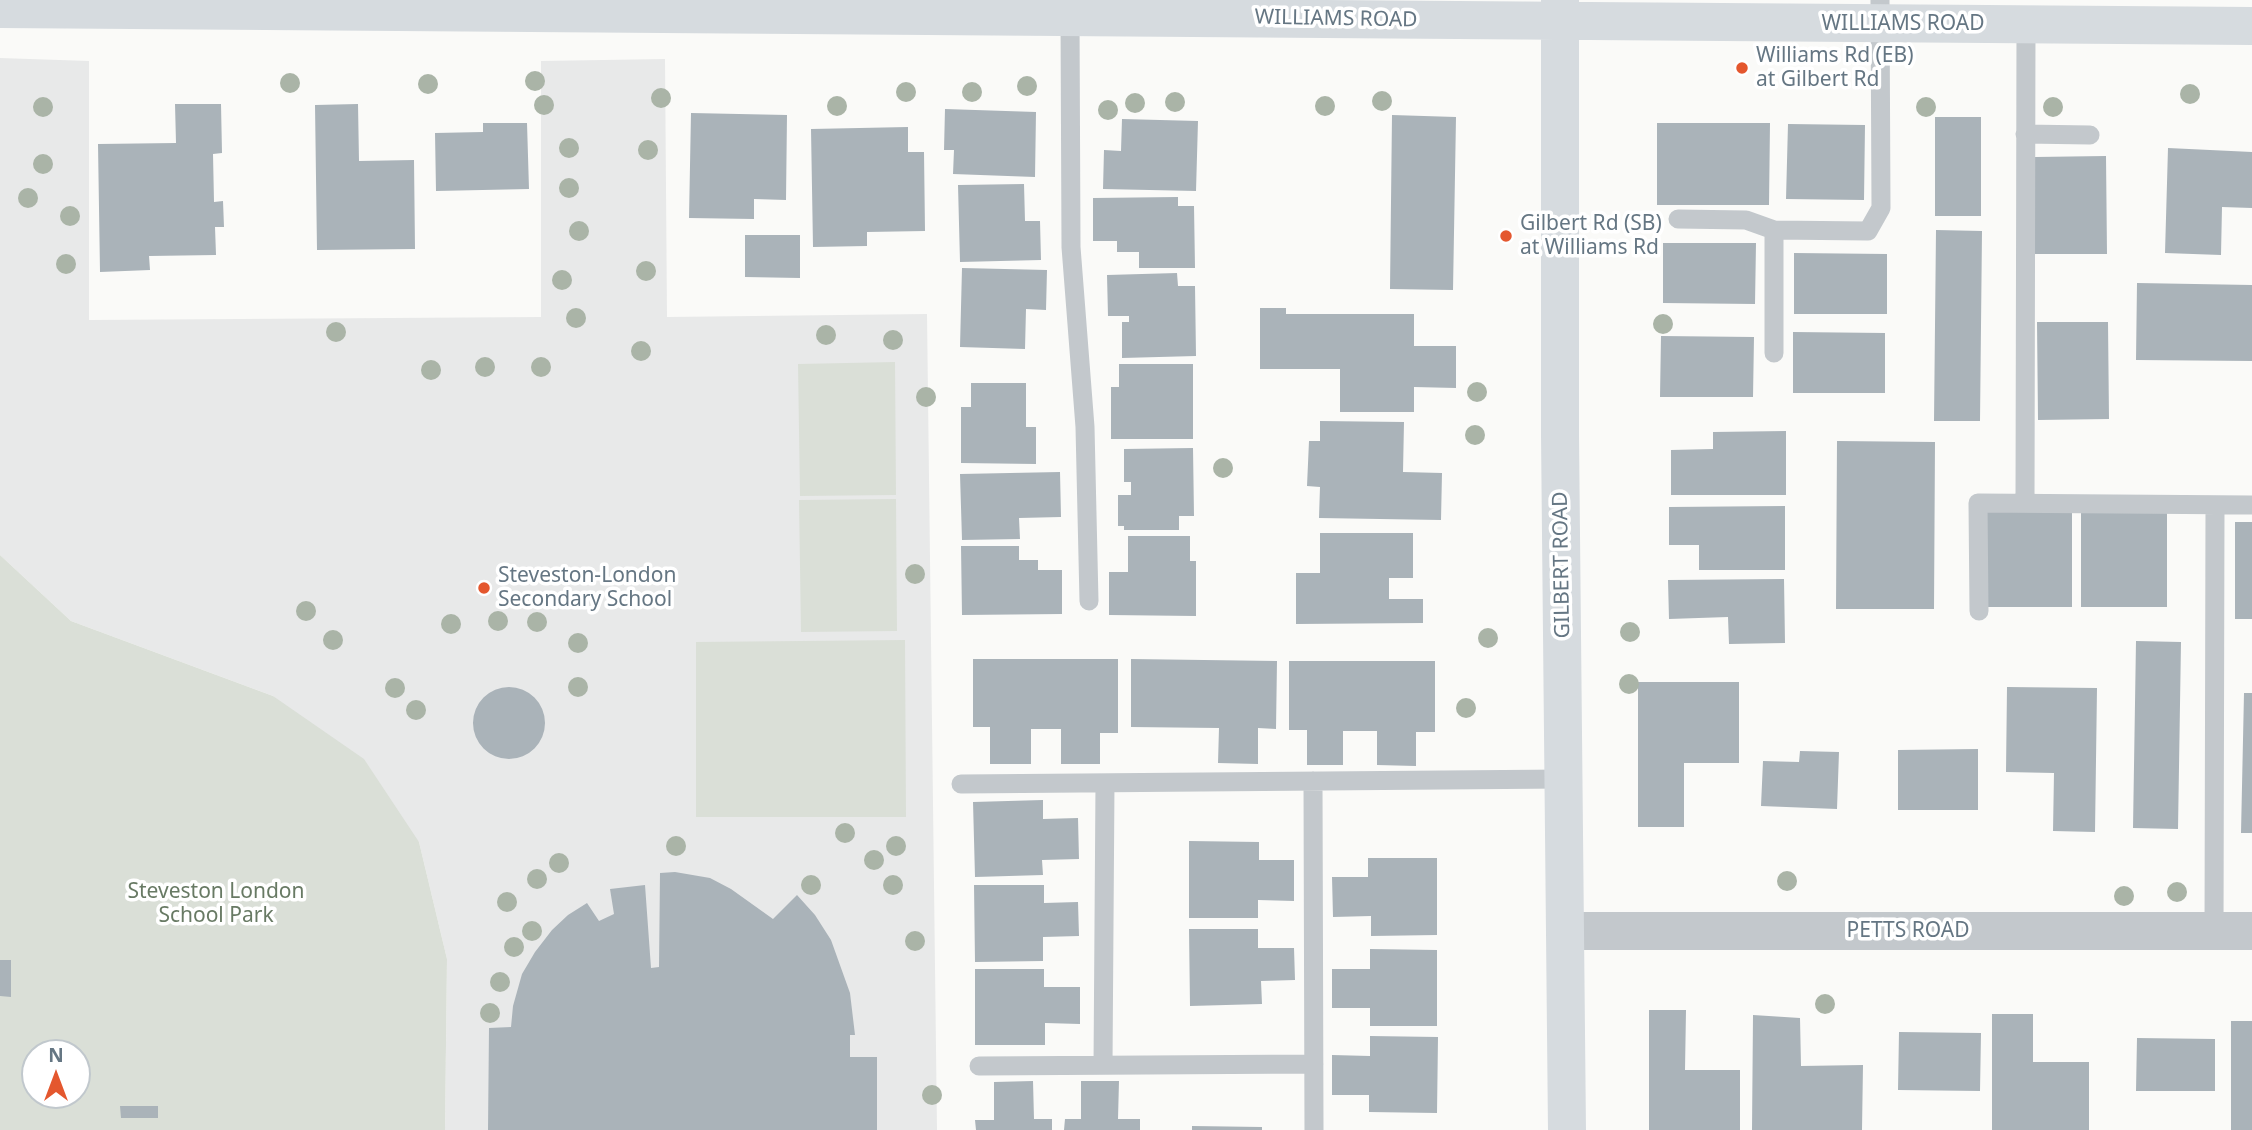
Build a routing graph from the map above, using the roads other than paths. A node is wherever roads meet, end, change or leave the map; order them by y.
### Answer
1 (267, 5) edge
2 (0, 9) edge
3 (1560, 11) edge
4 (1880, 12) edge
5 (1070, 16) junction
6 (2026, 24) junction
7 (2252, 26) edge
8 (2025, 134) junction
9 (2090, 135) dead end
10 (1678, 219) dead end
11 (1774, 230) junction
12 (1773, 352) dead end
13 (2025, 503) junction
14 (2216, 505) junction
15 (2252, 505) edge
16 (1089, 601) dead end
17 (1979, 611) dead end
18 (1563, 779) junction
19 (1313, 781) junction
20 (1105, 783) junction
21 (961, 784) dead end
22 (1565, 931) junction
23 (2214, 931) junction
24 (2252, 931) edge
25 (1314, 1064) junction
26 (1103, 1065) junction
27 (979, 1066) dead end
28 (1314, 1130) edge
29 (1567, 1130) edge

1 - 2 street, WILLIAMS ROAD
1 - 5 street, WILLIAMS ROAD
3 - 4 street, WILLIAMS ROAD
3 - 5 street, WILLIAMS ROAD
3 - 18 street, GILBERT ROAD
4 - 6 street, WILLIAMS ROAD
4 - 11 lane
5 - 16 lane
6 - 7 street, WILLIAMS ROAD
6 - 8 lane
8 - 9 lane
8 - 13 lane
10 - 11 lane
11 - 12 lane
13 - 14 lane
13 - 17 lane
14 - 15 lane
14 - 23 lane
18 - 19 lane
18 - 22 street, GILBERT ROAD
19 - 20 lane
19 - 25 lane
20 - 21 lane
20 - 26 lane
22 - 23 street, PETTS ROAD
22 - 29 street, GILBERT ROAD
23 - 24 street, PETTS ROAD
25 - 26 lane
25 - 28 lane
26 - 27 lane

